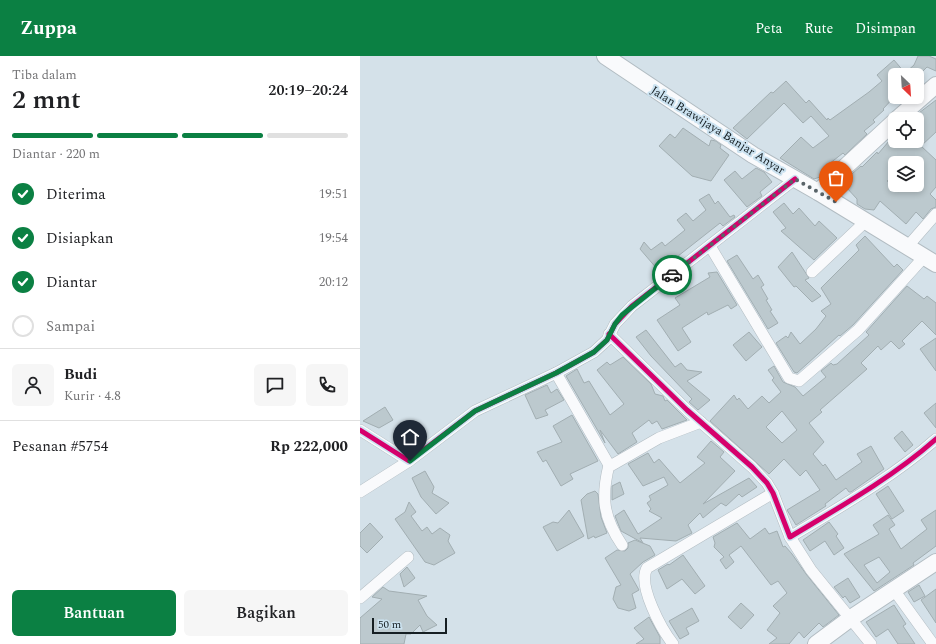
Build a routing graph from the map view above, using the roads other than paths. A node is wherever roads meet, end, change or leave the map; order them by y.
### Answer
1 (605, 56) edge
2 (936, 85) edge
3 (905, 112) edge
4 (888, 127) edge
5 (795, 179) junction
6 (818, 192) junction
7 (936, 214) edge
8 (866, 221) junction
9 (710, 246) junction
10 (908, 246) junction
11 (930, 260) edge
12 (812, 272) dead end
13 (609, 334) junction
14 (556, 373) junction
15 (701, 422) junction
16 (360, 430) edge
17 (936, 439) edge
18 (410, 461) junction
19 (609, 464) junction
20 (360, 492) edge
21 (773, 493) junction
22 (790, 537) junction
23 (622, 545) dead end
24 (408, 557) dead end
25 (936, 562) edge
26 (894, 590) junction
27 (360, 598) edge
28 (851, 618) junction
29 (673, 644) edge
30 (816, 644) edge
31 (871, 644) edge
32 (933, 644) edge

1 - 5 street, Jalan Brawijaya Banjar Anyar
2 - 3 street
4 - 6 street
5 - 6 street, Jalan Brawijaya Banjar Anyar
5 - 9 street
6 - 8 street, Jalan Brawijaya Banjar Anyar
7 - 10 street
8 - 10 street, Jalan Brawijaya Banjar Anyar
8 - 12 street
9 - 11 street
9 - 13 street
10 - 11 street, Jalan Brawijaya Banjar Anyar
13 - 14 street
13 - 15 street
14 - 18 street
14 - 19 street
15 - 19 street
15 - 21 street
16 - 18 street
17 - 22 street
18 - 20 street
19 - 23 street
21 - 22 street
21 - 29 street
22 - 28 street
24 - 27 street
25 - 26 street
26 - 28 street
26 - 32 street
28 - 30 street
28 - 31 street

